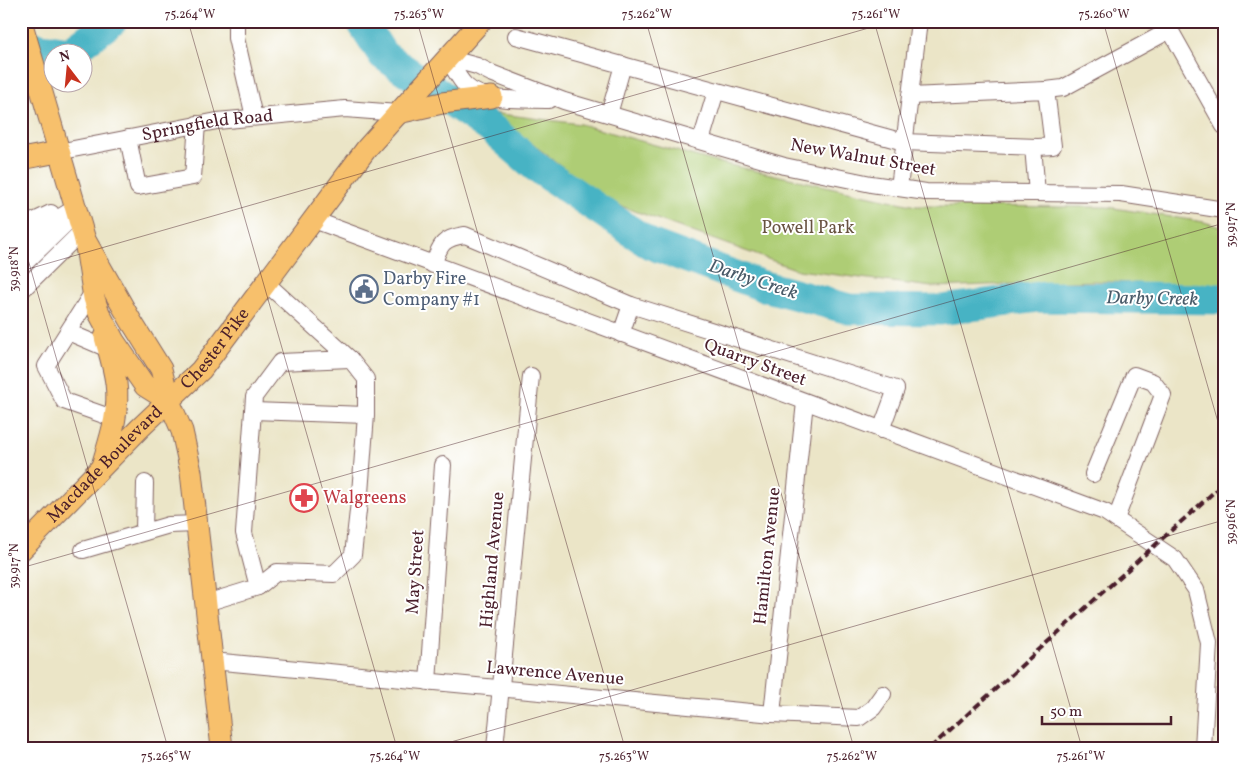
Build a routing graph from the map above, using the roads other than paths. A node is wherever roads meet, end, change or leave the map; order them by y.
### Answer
1 (21, 21) edge
2 (236, 21) edge
3 (480, 21) edge
4 (919, 21) edge
5 (1168, 25) edge
6 (516, 36) dead end
7 (447, 58) junction
8 (623, 65) junction
9 (716, 90) junction
10 (1046, 90) junction
11 (910, 96) junction
12 (492, 97) junction
13 (564, 101) junction
14 (398, 113) junction
15 (609, 114) junction
16 (254, 117) junction
17 (197, 124) junction
18 (1224, 126) edge
19 (128, 138) junction
20 (701, 141) junction
21 (904, 142) junction
22 (1034, 147) junction
23 (58, 152) junction
24 (21, 159) edge
25 (898, 188) junction
26 (1037, 193) junction
27 (1224, 210) edge
28 (21, 213) edge
29 (78, 219) junction
30 (314, 220) junction
31 (21, 246) edge
32 (433, 265) junction
33 (21, 267) edge
34 (266, 283) junction
35 (21, 291) edge
36 (93, 292) junction
37 (631, 305) junction
38 (100, 313) junction
39 (68, 332) junction
40 (621, 334) junction
41 (108, 349) junction
42 (350, 359) junction
43 (531, 376) dead end
44 (169, 401) junction
45 (805, 402) junction
46 (253, 411) junction
47 (366, 416) junction
48 (115, 419) junction
49 (881, 430) junction
50 (443, 465) dead end
51 (101, 469) junction
52 (1093, 474) dead end
53 (145, 483) dead end
54 (1116, 519) junction
55 (197, 524) junction
56 (144, 532) junction
57 (21, 550) edge
58 (83, 550) dead end
59 (258, 587) junction
60 (206, 603) junction
61 (212, 661) junction
62 (428, 682) junction
63 (501, 689) junction
64 (883, 694) dead end
65 (772, 714) junction
66 (222, 748) edge
67 (495, 748) edge
68 (1202, 748) edge

1 - 23 main road
2 - 16 street
3 - 7 main road, Chester Pike
4 - 11 street
5 - 10 street
5 - 18 street
6 - 8 street
7 - 12 street, New Walnut Street
7 - 13 street, New Walnut Street
7 - 14 main road, Chester Pike
8 - 9 street
8 - 15 street
9 - 20 street
9 - 21 street
10 - 11 street
10 - 22 street
11 - 21 street
12 - 13 street, New Walnut Street
12 - 14 main road
13 - 15 street, New Walnut Street
14 - 16 street, Springfield Road
14 - 30 main road, Chester Pike
15 - 20 street, New Walnut Street
16 - 17 street, Springfield Road
17 - 19 street, Springfield Road
17 - 19 street
19 - 23 street, Springfield Road
20 - 25 street, New Walnut Street
21 - 22 street
21 - 25 street
22 - 26 street
23 - 24 main road, Springfield Road
23 - 29 main road
25 - 26 street, New Walnut Street
26 - 27 street, New Walnut Street
28 - 29 street
29 - 31 street
29 - 33 street
29 - 35 street
29 - 36 main road
29 - 44 main road
30 - 32 street, Quarry Street
30 - 34 main road, Chester Pike
32 - 37 street
32 - 40 street, Quarry Street
34 - 42 street
34 - 44 main road, Chester Pike
36 - 38 main road
36 - 39 street
37 - 40 street
37 - 49 street
38 - 41 main road
38 - 44 main road
39 - 41 street
39 - 48 street
40 - 45 street, Quarry Street
41 - 48 main road
42 - 46 street
42 - 47 street
43 - 63 street, Highland Avenue
44 - 51 main road, Macdade Boulevard
44 - 55 main road, Chester Pike
45 - 49 street, Quarry Street
45 - 65 street, Hamilton Avenue
46 - 47 street
46 - 59 street
47 - 59 street
48 - 51 main road
49 - 54 street, Quarry Street
50 - 62 street, May Street
51 - 57 main road, Macdade Boulevard
52 - 54 street
53 - 56 street
54 - 68 street, Quarry Street
55 - 56 street
55 - 60 main road, Chester Pike
56 - 58 street
59 - 60 street
60 - 61 main road, Chester Pike
61 - 62 street, Lawrence Avenue
61 - 66 main road, Chester Pike
62 - 63 street, Lawrence Avenue
63 - 65 street, Lawrence Avenue
63 - 67 street, Highland Avenue
64 - 65 street, Lawrence Avenue

